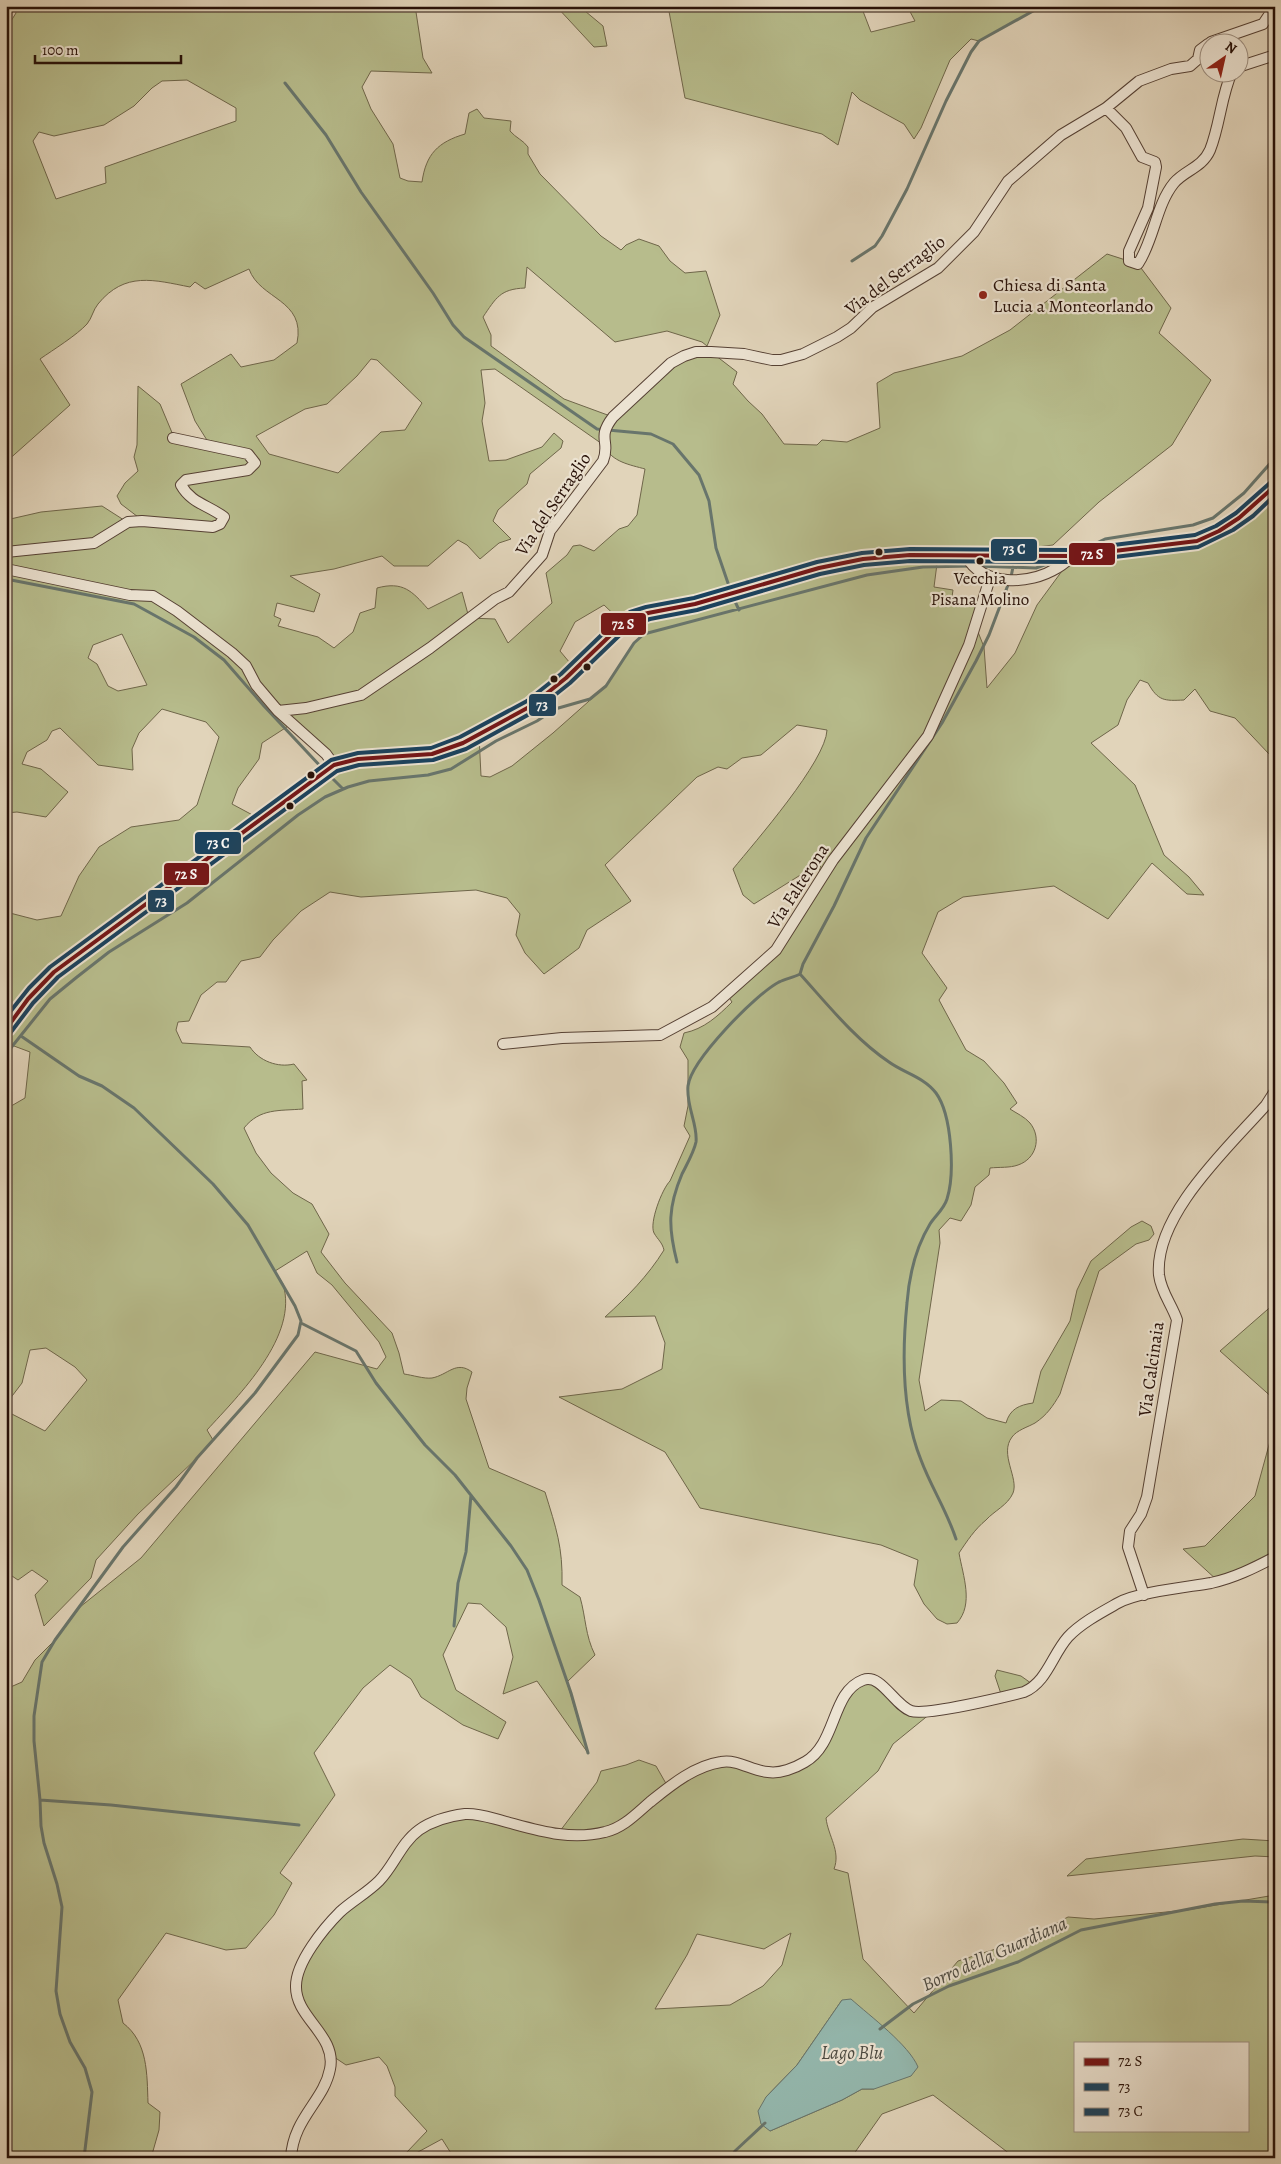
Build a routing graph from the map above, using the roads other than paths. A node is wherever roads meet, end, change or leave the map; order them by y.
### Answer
1 (1275, 6) edge
2 (1241, 32) edge
3 (1275, 55) edge
4 (1198, 59) edge
5 (1248, 64) edge
6 (1228, 82) edge
7 (1106, 108) junction
8 (173, 438) dead end
9 (1275, 486) edge
10 (6, 552) edge
11 (966, 556) junction
12 (1073, 556) junction
13 (6, 569) edge
14 (990, 578) junction
15 (278, 711) junction
16 (334, 765) junction
17 (6, 1029) edge
18 (503, 1044) dead end
19 (1275, 1091) edge
20 (1275, 1557) edge
21 (1144, 1596) junction
22 (292, 2158) edge

1 - 2 street, Via del Serraglio
3 - 5 street
4 - 7 street, Via del Serraglio
6 - 7 street
7 - 15 street, Via del Serraglio
8 - 10 street
9 - 12 main road
11 - 12 main road
11 - 14 street
11 - 16 main road
12 - 14 street
13 - 15 street
14 - 18 street, Via Falterona
15 - 16 street
16 - 17 main road
19 - 21 street, Via Calcinaia
20 - 21 street
21 - 22 street

